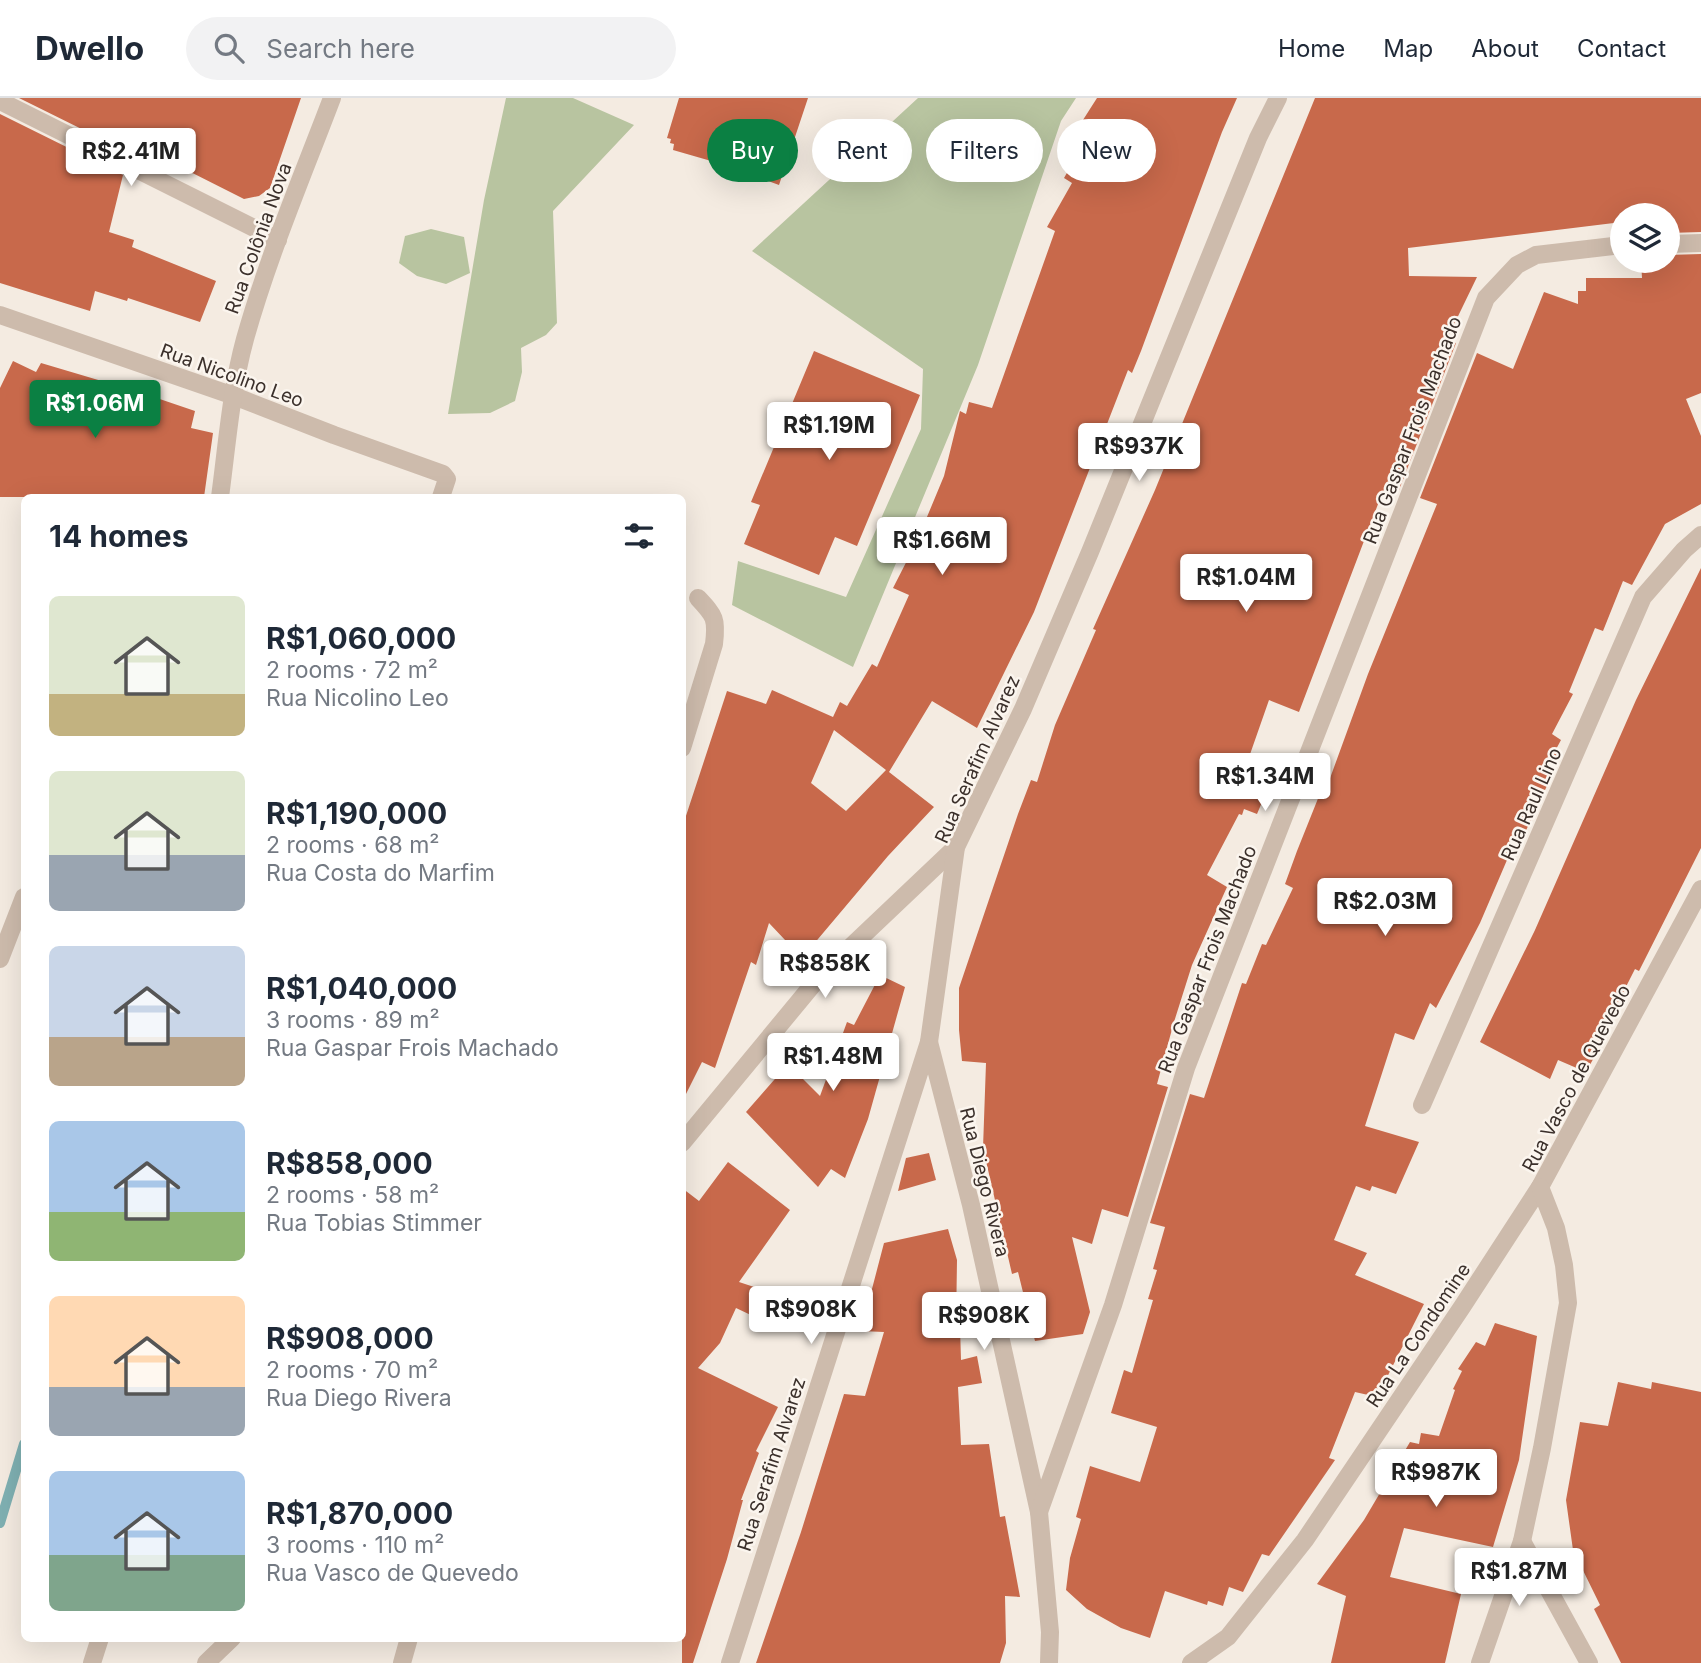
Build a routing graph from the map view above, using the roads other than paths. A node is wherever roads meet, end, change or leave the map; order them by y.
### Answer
1 (332, 98) edge
2 (1278, 98) edge
3 (0, 101) edge
4 (278, 240) junction
5 (1701, 243) edge
6 (1680, 244) edge
7 (1610, 246) edge
8 (0, 314) edge
9 (234, 396) junction
10 (220, 494) edge
11 (442, 494) edge
12 (1701, 535) edge
13 (698, 598) dead end
14 (686, 735) edge
15 (956, 847) junction
16 (1701, 889) edge
17 (21, 905) edge
18 (0, 959) edge
19 (929, 1042) junction
20 (1422, 1105) dead end
21 (686, 1138) edge
22 (1540, 1187) junction
23 (1040, 1512) junction
24 (1522, 1541) junction
25 (99, 1642) edge
26 (228, 1642) edge
27 (408, 1642) edge
28 (92, 1663) edge
29 (206, 1663) edge
30 (402, 1663) edge
31 (730, 1663) edge
32 (1049, 1663) edge
33 (1191, 1663) edge
34 (1480, 1663) edge
35 (1589, 1663) edge

1 - 4 street, Rua Colônia Nova
2 - 15 street, Rua Serafim Alvarez
3 - 4 street
4 - 9 street, Rua Colônia Nova
5 - 6 street
7 - 23 street, Rua Gaspar Frois Machado
8 - 9 street, Rua Nicolino Leo
9 - 10 street, Rua Colônia Nova
9 - 11 street, Rua Nicolino Leo
12 - 20 street, Rua Raul Lino
13 - 14 street
15 - 19 street, Rua Serafim Alvarez
15 - 21 street
16 - 22 street, Rua Vasco de Quevedo
17 - 18 street
19 - 23 street, Rua Diego Rivera
19 - 31 street, Rua Serafim Alvarez
22 - 24 street, Rua Vasco de Quevedo
22 - 33 street, Rua La Condomine
23 - 32 street, Rua Diego Rivera
24 - 34 street, Rua Vasco de Quevedo
24 - 35 street
25 - 28 street
26 - 29 street
27 - 30 street

